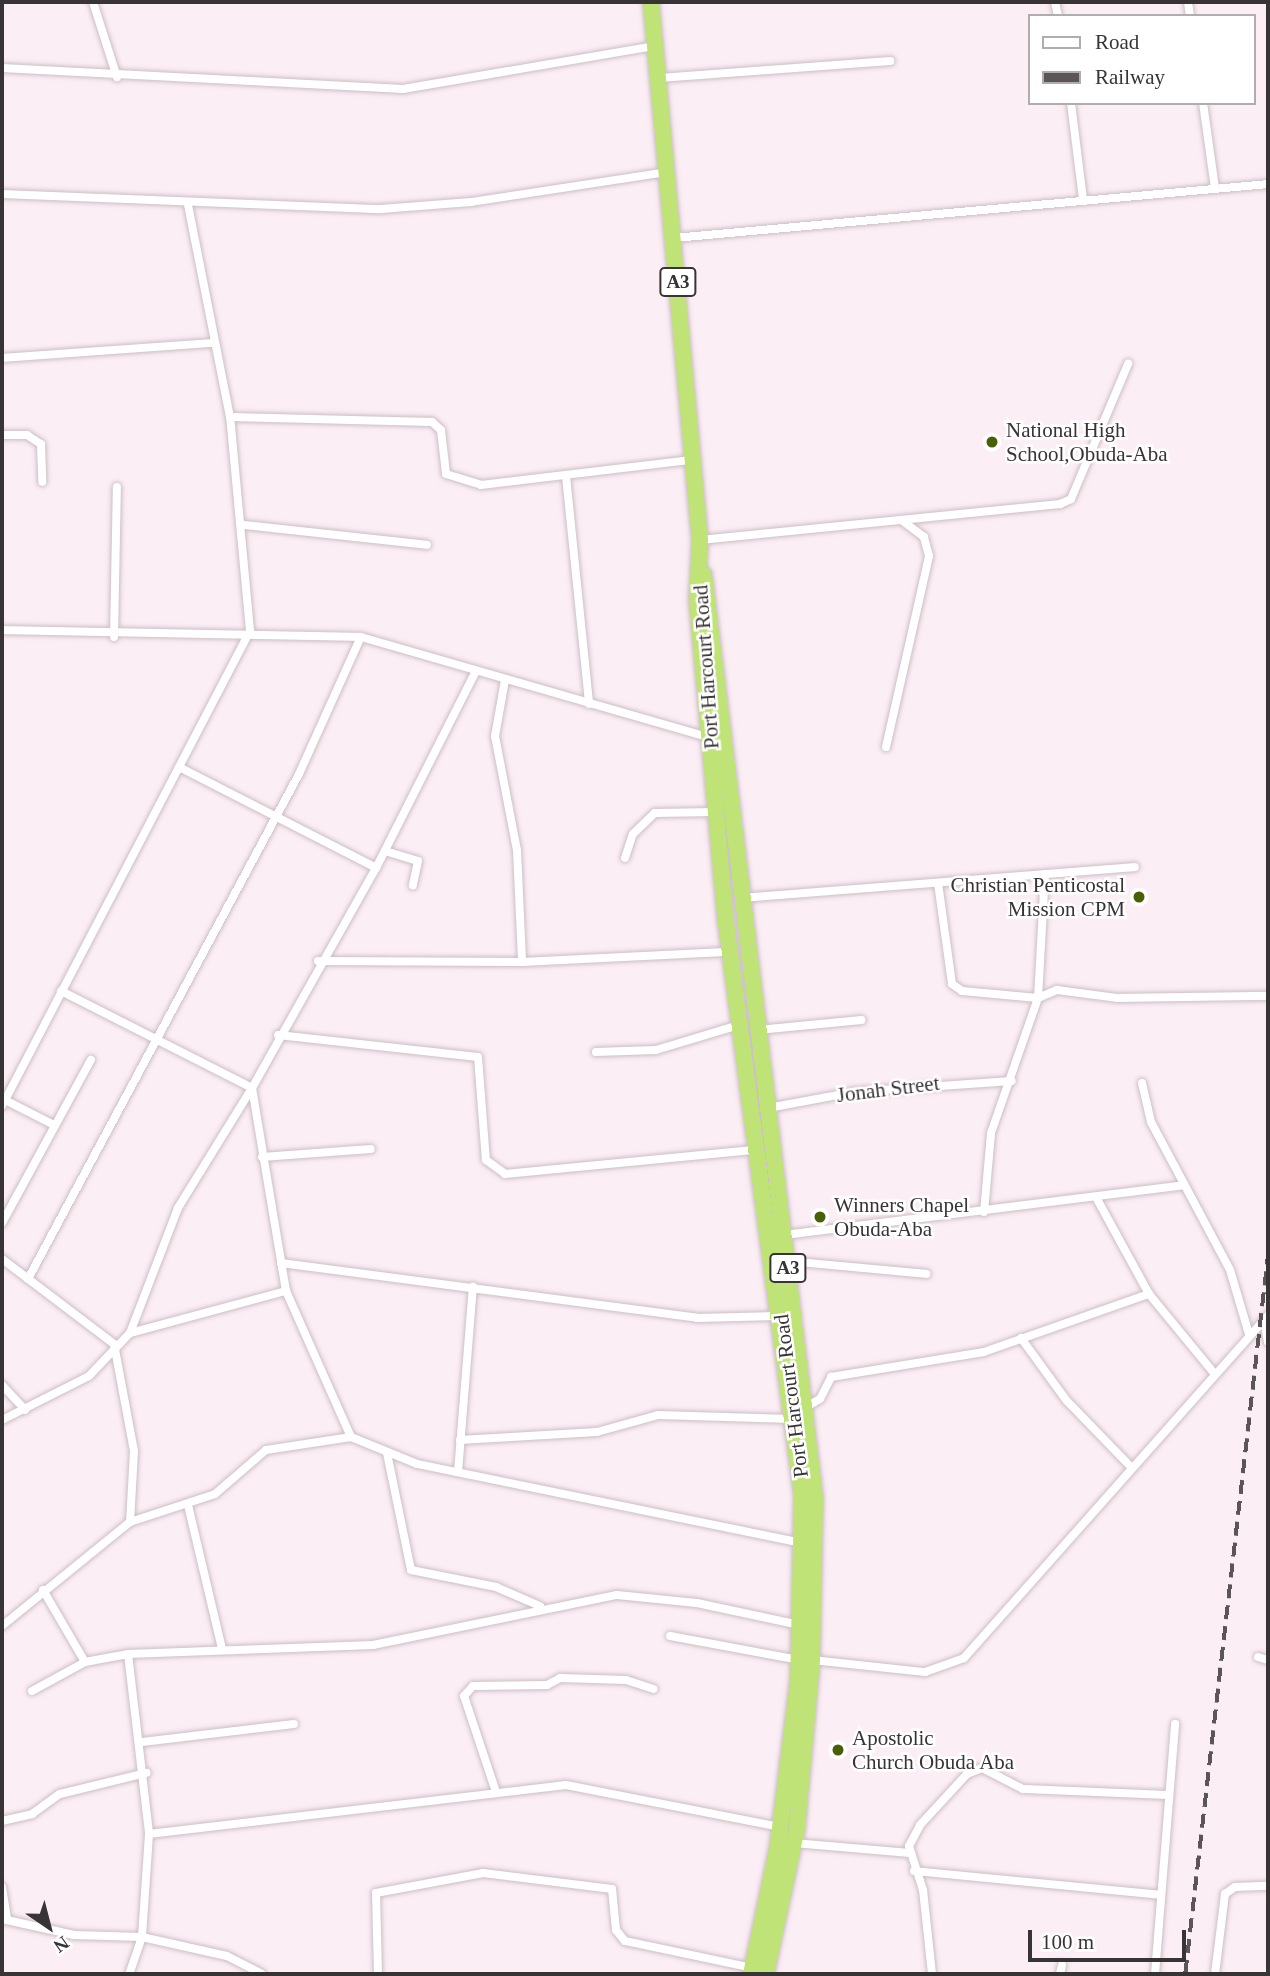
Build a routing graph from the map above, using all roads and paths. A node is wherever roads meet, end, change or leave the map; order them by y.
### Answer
1 (93, 2) edge
2 (651, 2) edge
3 (655, 46) junction
4 (890, 61) dead end
5 (2, 68) edge
6 (117, 77) junction
7 (659, 78) junction
8 (1071, 105) edge
9 (1203, 105) edge
10 (666, 172) junction
11 (1268, 184) edge
12 (1215, 188) junction
13 (2, 194) edge
14 (1083, 200) junction
15 (188, 205) junction
16 (674, 238) junction
17 (212, 343) junction
18 (2, 358) edge
19 (1128, 364) dead end
20 (230, 417) junction
21 (2, 435) edge
22 (692, 460) junction
23 (566, 476) junction
24 (42, 482) dead end
25 (117, 486) dead end
26 (903, 521) junction
27 (244, 525) junction
28 (700, 540) junction
29 (427, 545) dead end
30 (701, 562) junction
31 (2, 630) edge
32 (114, 636) junction
33 (248, 637) junction
34 (361, 638) junction
35 (476, 671) junction
36 (505, 680) junction
37 (589, 704) junction
38 (710, 738) junction
39 (886, 747) dead end
40 (179, 767) junction
41 (716, 811) junction
42 (274, 816) junction
43 (385, 851) junction
44 (625, 858) dead end
45 (1135, 867) dead end
46 (376, 868) junction
47 (1045, 874) junction
48 (938, 883) junction
49 (413, 885) dead end
50 (739, 899) junction
51 (730, 952) junction
52 (318, 961) junction
53 (522, 962) junction
54 (61, 991) junction
55 (1268, 996) edge
56 (1038, 998) junction
57 (863, 1020) dead end
58 (748, 1028) junction
59 (278, 1035) junction
60 (156, 1037) junction
61 (596, 1052) dead end
62 (91, 1060) dead end
63 (1012, 1081) junction
64 (1142, 1083) dead end
65 (252, 1088) junction
66 (3, 1103) edge
67 (765, 1109) junction
68 (54, 1125) junction
69 (371, 1149) dead end
70 (756, 1150) junction
71 (262, 1157) junction
72 (1184, 1185) junction
73 (1097, 1199) junction
74 (984, 1212) junction
75 (2, 1223) edge
76 (784, 1235) junction
77 (2, 1259) edge
78 (787, 1261) junction
79 (281, 1263) junction
80 (926, 1274) dead end
81 (28, 1279) junction
82 (472, 1287) junction
83 (286, 1291) junction
84 (1149, 1294) junction
85 (781, 1316) junction
86 (1266, 1317) edge
87 (131, 1333) junction
88 (1249, 1334) junction
89 (1021, 1338) junction
90 (1268, 1342) edge
91 (114, 1344) junction
92 (1213, 1373) junction
93 (2, 1385) edge
94 (25, 1409) junction
95 (801, 1413) junction
96 (2, 1420) edge
97 (351, 1437) junction
98 (460, 1440) junction
99 (387, 1453) junction
100 (1131, 1467) junction
101 (458, 1472) junction
102 (188, 1505) junction
103 (130, 1522) junction
104 (803, 1543) junction
105 (808, 1589) junction
106 (43, 1590) junction
107 (540, 1606) junction
108 (800, 1625) junction
109 (2, 1626) edge
110 (670, 1636) dead end
111 (222, 1648) junction
112 (128, 1654) junction
113 (1258, 1657) dead end
114 (806, 1660) junction
115 (1268, 1660) edge
116 (85, 1662) junction
117 (654, 1689) dead end
118 (32, 1691) dead end
119 (294, 1724) dead end
120 (1175, 1724) dead end
121 (142, 1742) junction
122 (146, 1773) junction
123 (496, 1792) junction
124 (1169, 1795) junction
125 (2, 1821) edge
126 (781, 1827) junction
127 (149, 1834) junction
128 (794, 1843) junction
129 (909, 1853) junction
130 (914, 1871) junction
131 (1268, 1886) edge
132 (2, 1887) edge
133 (1161, 1895) junction
134 (4, 1919) edge
135 (142, 1937) junction
136 (756, 1972) edge
137 (129, 1974) edge
138 (262, 1974) edge
139 (378, 1974) edge
140 (932, 1974) edge
141 (1156, 1974) edge
142 (1215, 1974) edge

1 - 6 street
2 - 3 highway, A3
3 - 6 street
3 - 7 highway, A3
4 - 7 street
5 - 6 street
7 - 10 highway, A3
8 - 14 street
9 - 12 street
10 - 15 street
10 - 16 highway, A3
11 - 12 street
12 - 14 street
13 - 15 street
14 - 16 street
15 - 17 street
16 - 22 highway, A3
17 - 18 street
17 - 20 street
19 - 26 street
20 - 23 street
20 - 27 street
21 - 24 street
22 - 23 street
22 - 28 highway, A3
23 - 37 street
25 - 32 street
26 - 28 street
26 - 39 street
27 - 29 street
27 - 33 street
28 - 30 highway, A3
30 - 38 highway, Port Harcourt Road / A3
30 - 50 highway, Port Harcourt Road / A3
31 - 32 street
32 - 33 street
33 - 34 street
33 - 40 street
34 - 35 street
34 - 42 street
35 - 36 street
35 - 43 street
36 - 37 street
36 - 53 street
37 - 38 street
38 - 41 highway, Port Harcourt Road / A3
40 - 42 street
40 - 54 street
41 - 44 street
41 - 51 highway, Port Harcourt Road / A3
42 - 46 street
42 - 60 street
43 - 46 street
43 - 49 street
45 - 47 street
46 - 52 street
47 - 48 street
47 - 56 street
48 - 50 street
48 - 56 street
50 - 58 highway, Port Harcourt Road / A3
51 - 53 street
51 - 58 highway, Port Harcourt Road / A3
52 - 53 street
52 - 59 street
54 - 60 street
54 - 66 street
55 - 56 street
56 - 63 street
57 - 58 street
58 - 61 street
58 - 67 highway, Port Harcourt Road / A3
58 - 70 highway, Port Harcourt Road / A3
59 - 65 street
59 - 70 street
60 - 65 street
60 - 81 street
62 - 68 street
63 - 67 street, Jonah Street
63 - 74 street
64 - 72 street
65 - 71 street
65 - 87 street
66 - 68 street
67 - 76 highway, Port Harcourt Road / A3
68 - 75 street
69 - 71 street
70 - 85 highway, Port Harcourt Road / A3
71 - 79 street
72 - 73 street
72 - 88 street
73 - 74 street
73 - 84 street
74 - 76 street
76 - 78 highway, Port Harcourt Road / A3
77 - 81 street
78 - 80 street
78 - 95 highway, Port Harcourt Road / A3
79 - 82 street
79 - 83 street
81 - 91 street
82 - 85 street
82 - 98 street
83 - 87 street
83 - 97 street
84 - 89 street
84 - 92 street
85 - 95 highway, Port Harcourt Road / A3
86 - 88 street
86 - 90 street
87 - 91 street
88 - 92 street
89 - 95 street
89 - 100 street
91 - 94 street
91 - 103 street
92 - 100 street
93 - 94 street
94 - 96 street
95 - 98 street
95 - 104 highway, Port Harcourt Road / A3
95 - 105 highway, Port Harcourt Road / A3
97 - 99 street
97 - 102 street
98 - 101 street
99 - 101 street
99 - 107 street
100 - 114 street
101 - 104 street
102 - 103 street
102 - 111 street
103 - 106 street
104 - 105 highway, Port Harcourt Road / A3
105 - 108 highway, Port Harcourt Road / A3
105 - 114 highway, Port Harcourt Road / A3
106 - 109 street
106 - 116 street
107 - 108 street
107 - 111 street
108 - 114 highway, Port Harcourt Road / A3
110 - 114 street
111 - 112 street
112 - 116 street
112 - 121 street
113 - 115 street
114 - 126 highway, Port Harcourt Road / A3
114 - 128 highway, Port Harcourt Road / A3
116 - 118 street
117 - 123 street
119 - 121 street
120 - 124 street
121 - 122 street
122 - 125 street
122 - 127 street
123 - 126 street
123 - 127 street
124 - 129 street
124 - 133 street
126 - 136 highway, Port Harcourt Road / A3
127 - 135 street
128 - 129 street
128 - 136 highway, Port Harcourt Road / A3
129 - 130 street
130 - 133 street
130 - 140 street
131 - 142 street
132 - 134 street
133 - 141 street
134 - 135 street
135 - 137 street
135 - 138 street
136 - 139 street

